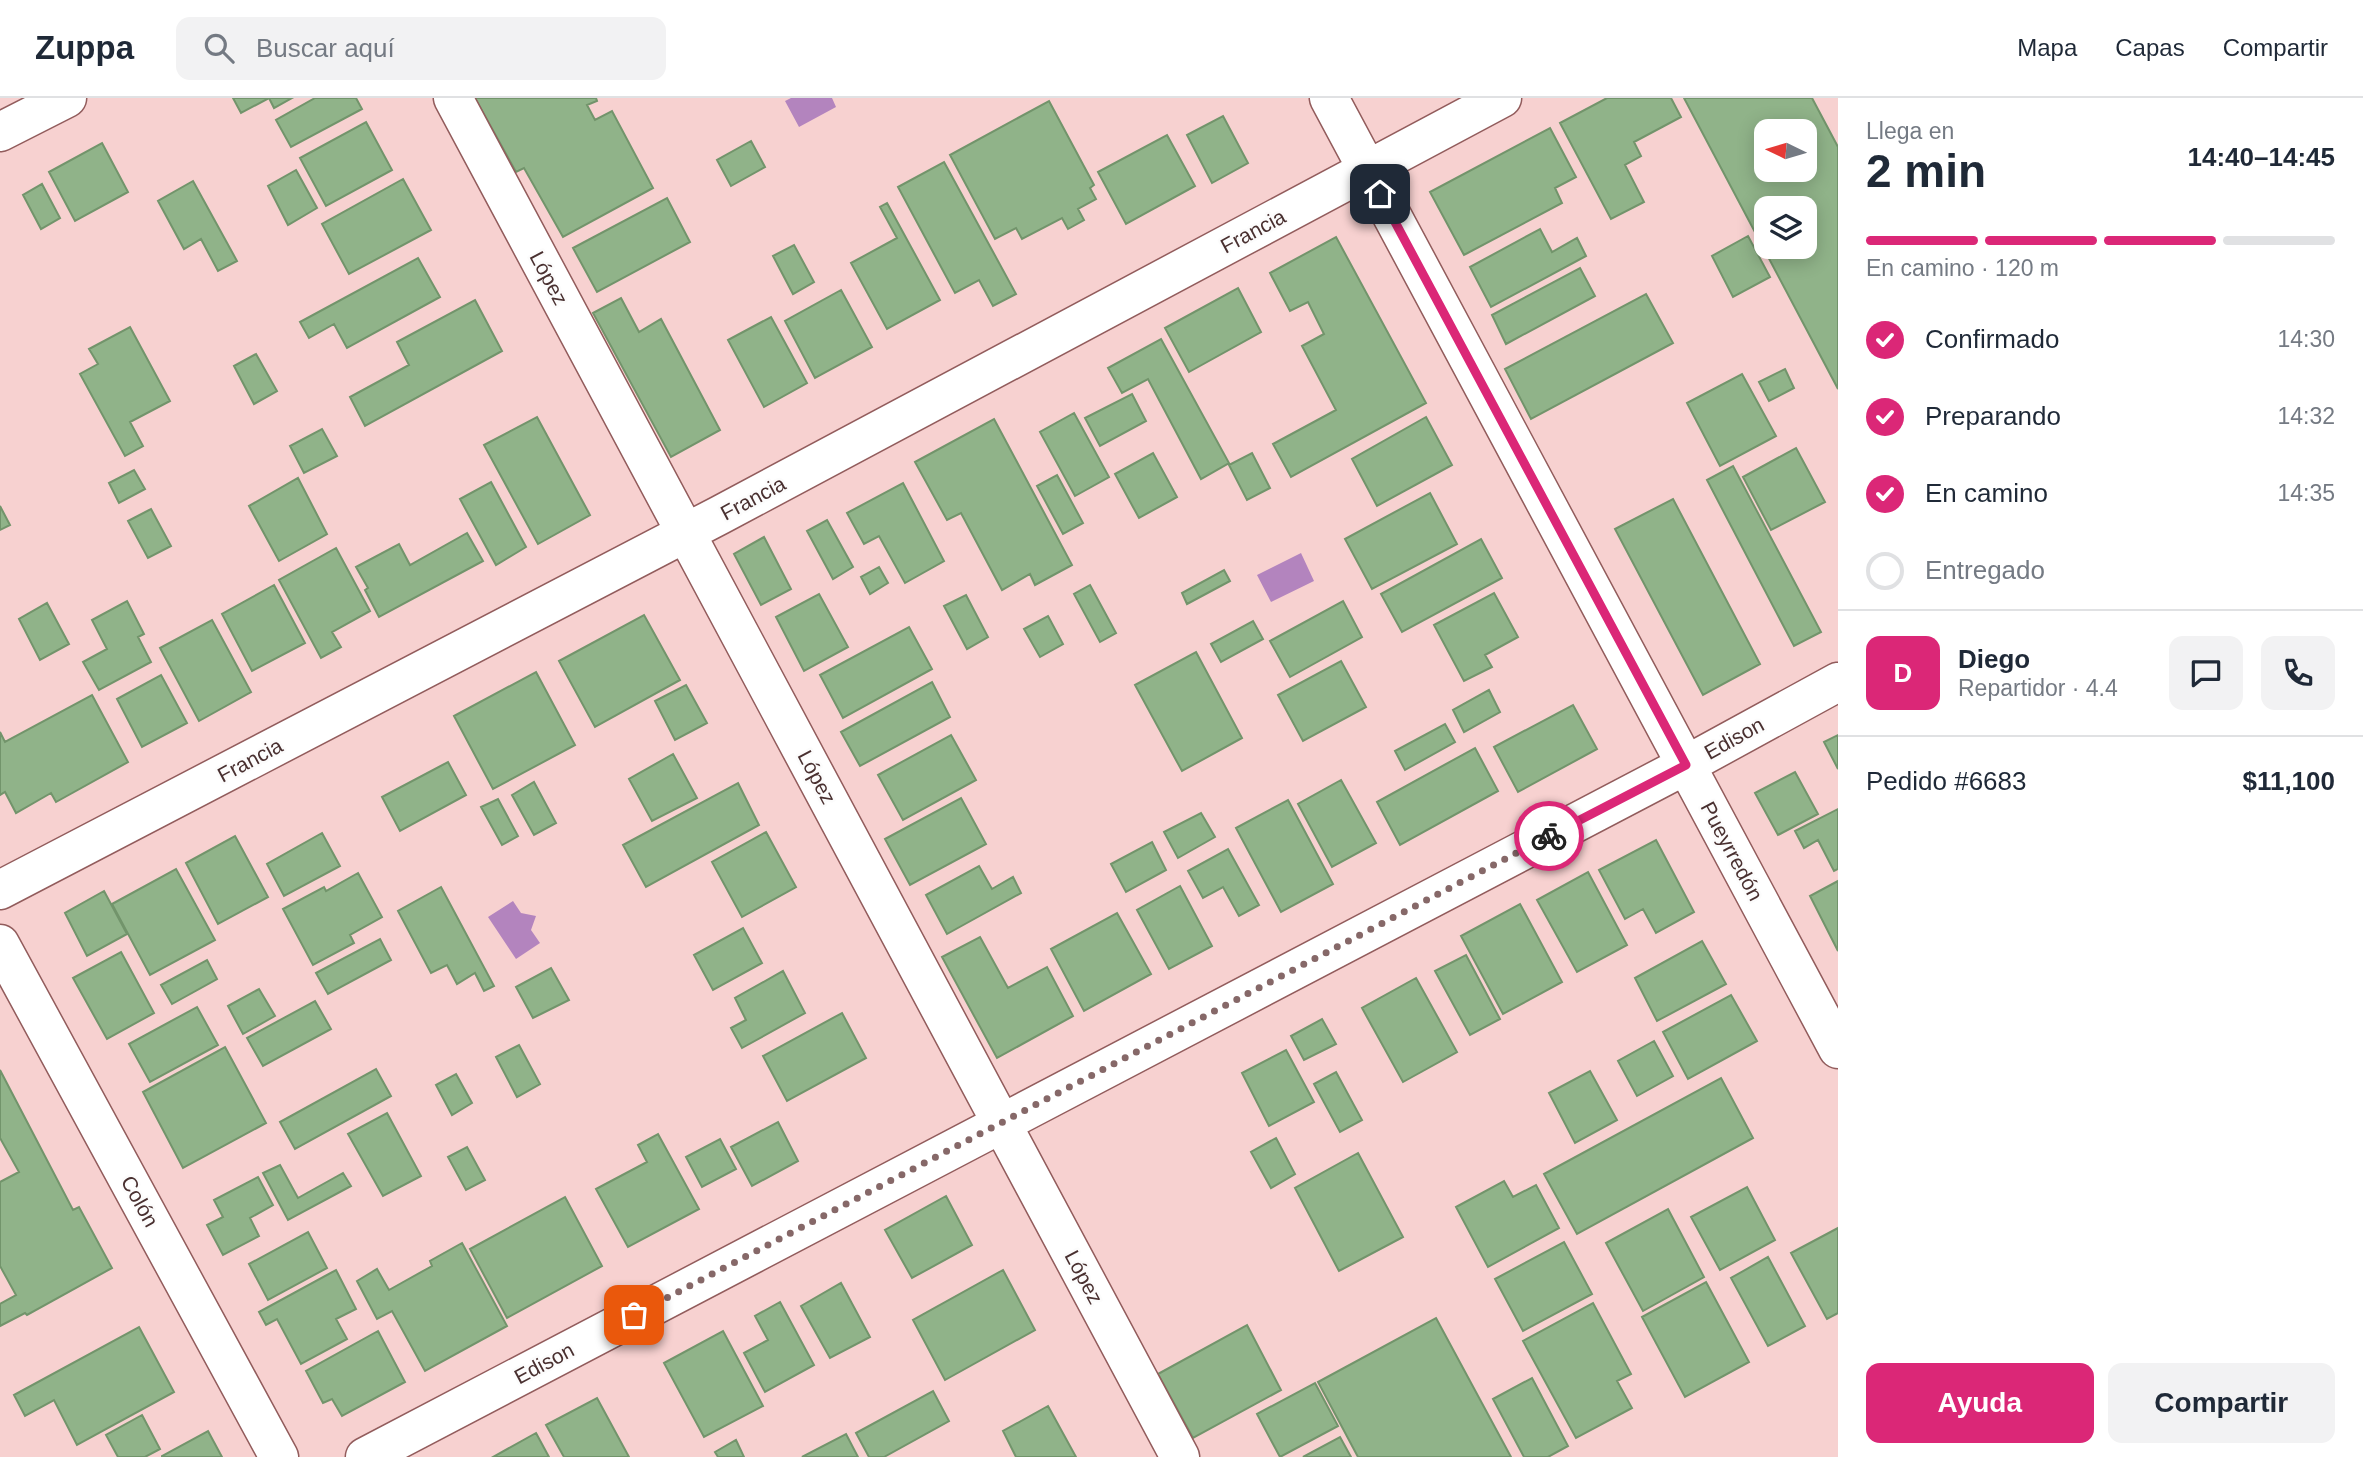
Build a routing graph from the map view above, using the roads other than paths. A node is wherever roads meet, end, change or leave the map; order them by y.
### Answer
1 (67, 98) edge
2 (453, 98) edge
3 (1329, 98) edge
4 (1502, 98) edge
5 (0, 132) edge
6 (1367, 170) junction
7 (686, 533) junction
8 (1838, 682) edge
9 (1686, 765) junction
10 (0, 890) edge
11 (0, 944) edge
12 (1838, 1049) edge
13 (1001, 1122) junction
14 (279, 1457) edge
15 (365, 1457) edge
16 (1180, 1457) edge

1 - 5 street
2 - 7 street, López
3 - 6 street, Pueyrredón
4 - 6 street, Francia
6 - 7 street, Francia
6 - 9 street, Pueyrredón
7 - 10 street, Francia
7 - 13 street, López
8 - 9 street, Edison
9 - 12 street, Pueyrredón
9 - 13 street, Edison
11 - 14 street, Colón
13 - 15 street, Edison
13 - 16 street, López

